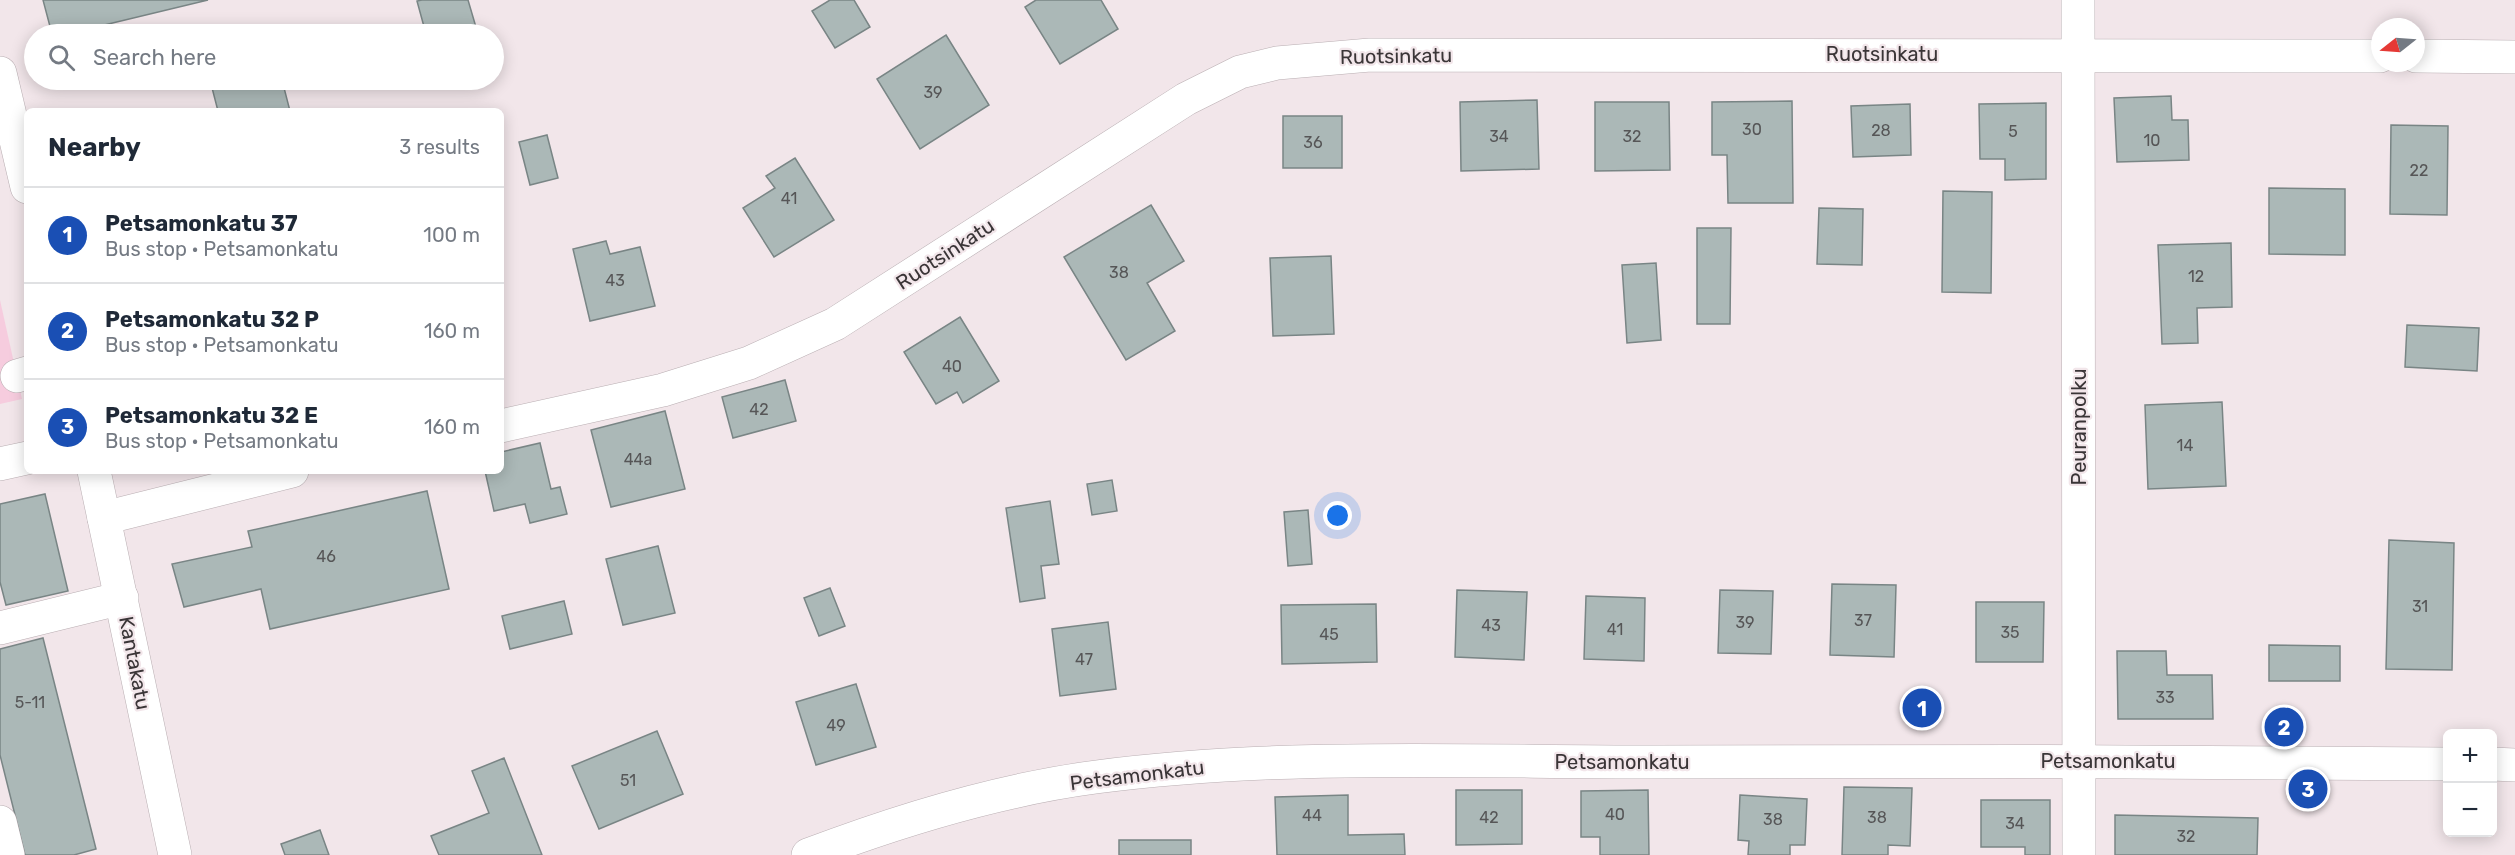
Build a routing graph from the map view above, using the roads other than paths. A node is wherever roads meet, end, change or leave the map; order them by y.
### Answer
1 (2078, 0) edge
2 (2078, 55) junction
3 (2371, 56) edge
4 (2425, 56) edge
5 (2515, 57) edge
6 (0, 73) edge
7 (24, 174) edge
8 (504, 425) edge
9 (24, 459) edge
10 (0, 464) edge
11 (95, 474) edge
12 (280, 474) edge
13 (104, 518) junction
14 (122, 598) junction
15 (0, 628) edge
16 (2080, 760) junction
17 (2443, 764) edge
18 (2497, 764) edge
19 (2515, 765) edge
20 (0, 822) edge
21 (8, 855) edge
22 (175, 855) edge
23 (808, 855) edge
24 (2079, 855) edge

1 - 2 street, Peuranpolku
2 - 3 street, Ruotsinkatu
2 - 8 street, Ruotsinkatu
2 - 16 street, Peuranpolku
4 - 5 street
6 - 7 street
9 - 10 street
11 - 13 street, Kantakatu
12 - 13 street
13 - 14 street, Kantakatu
14 - 15 street
14 - 22 street, Kantakatu
16 - 17 street, Petsamonkatu
16 - 23 street, Petsamonkatu
16 - 24 street, Peuranpolku
18 - 19 street
20 - 21 street

